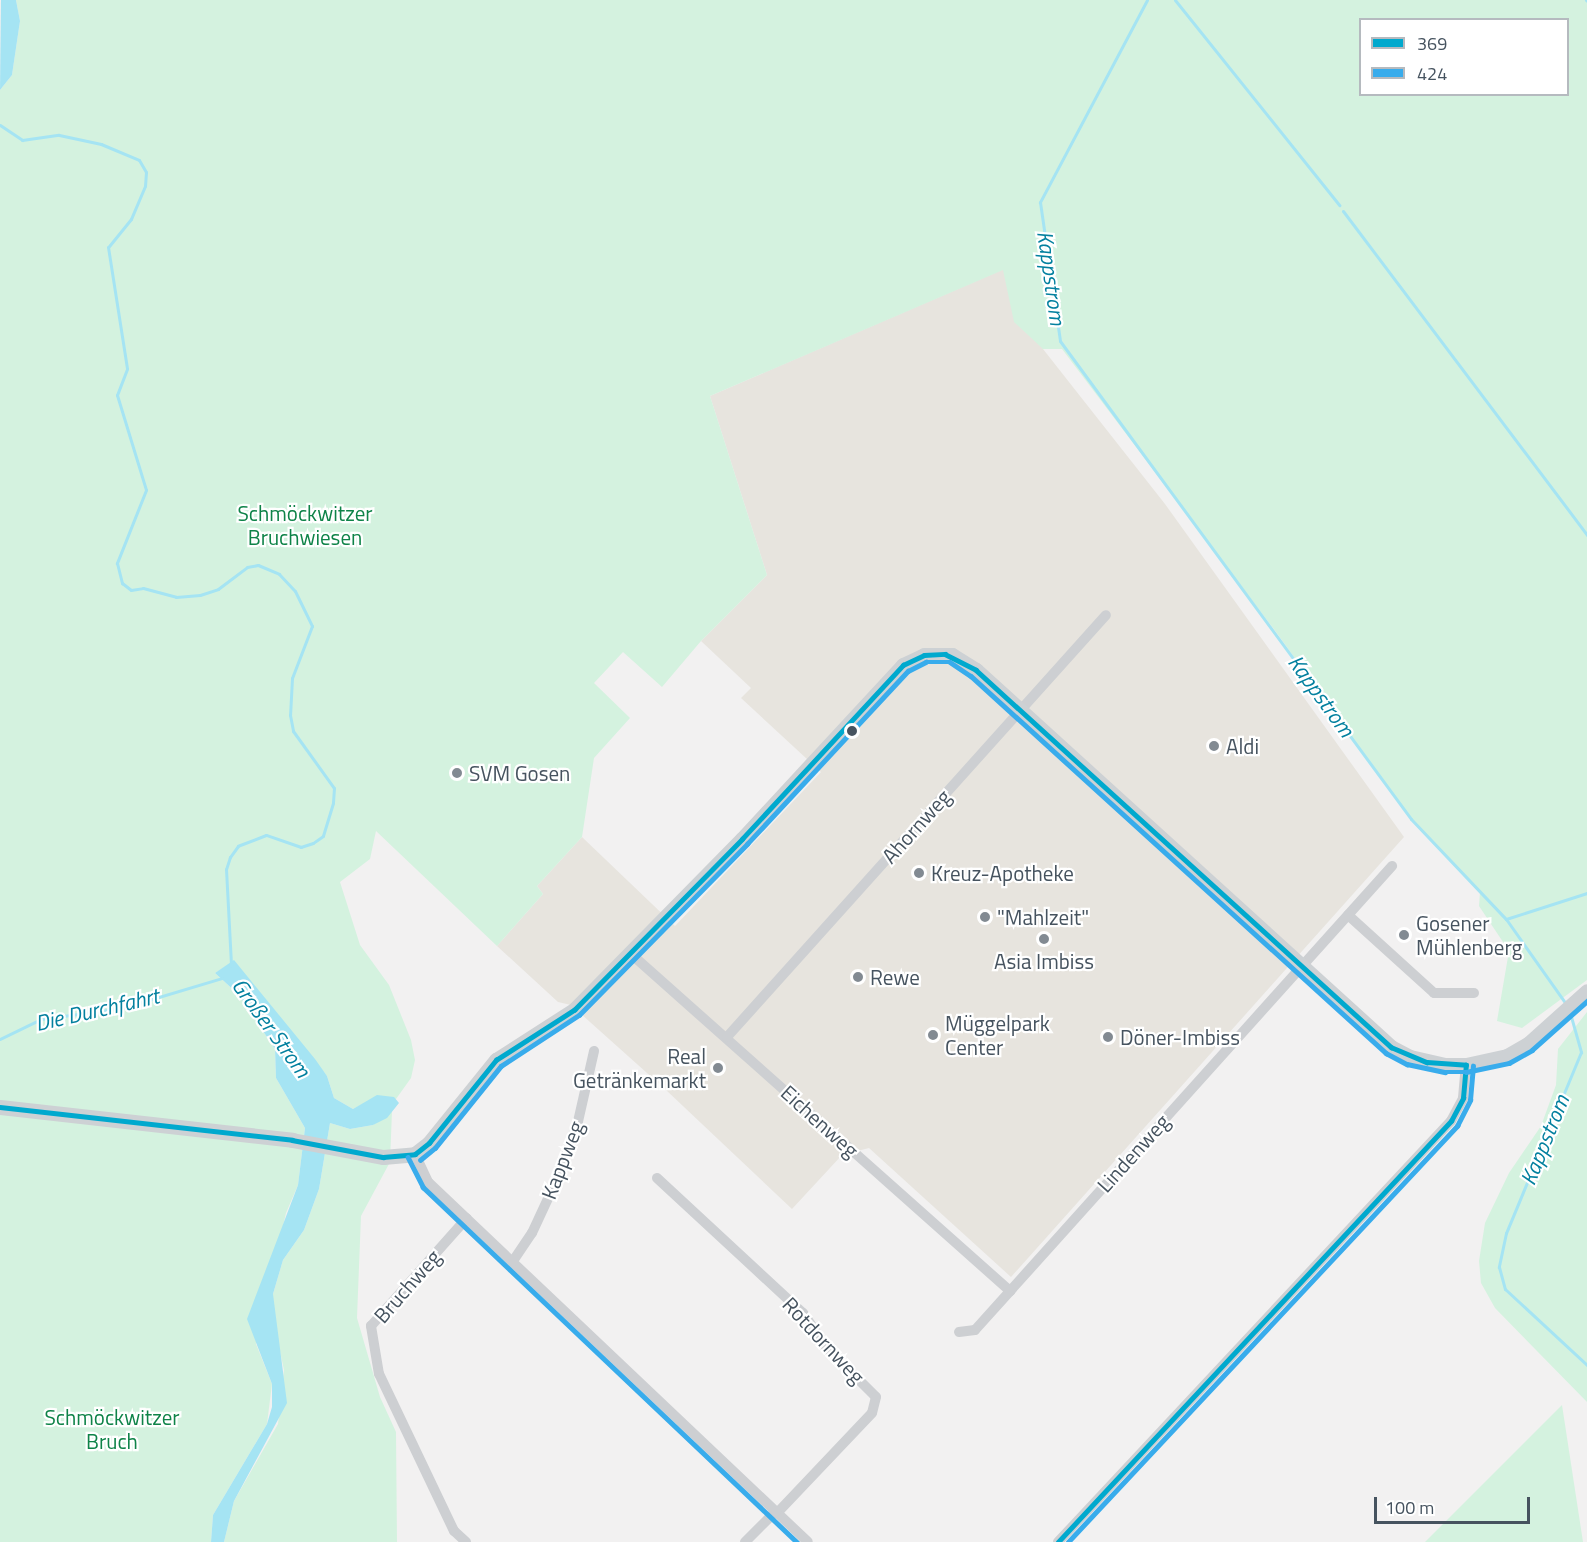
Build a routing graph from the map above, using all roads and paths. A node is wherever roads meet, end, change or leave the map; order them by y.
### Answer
1 (1106, 615) dead end
2 (1020, 710) junction
3 (1392, 866) dead end
4 (1348, 915) junction
5 (630, 952) junction
6 (1302, 964) junction
7 (1474, 993) dead end
8 (1582, 996) edge
9 (726, 1037) junction
10 (594, 1051) dead end
11 (1466, 1065) junction
12 (0, 1107) edge
13 (415, 1154) junction
14 (657, 1178) dead end
15 (467, 1218) junction
16 (513, 1261) junction
17 (1010, 1291) junction
18 (959, 1332) dead end
19 (776, 1512) junction
20 (466, 1542) edge
21 (745, 1542) edge
22 (808, 1542) edge
23 (1058, 1542) edge

1 - 2 street, Ahornweg
2 - 5 main road
2 - 6 main road
2 - 9 street, Ahornweg
3 - 4 street, Lindenweg
4 - 6 street, Lindenweg
4 - 7 street
5 - 9 street, Eichenweg
5 - 13 main road
6 - 11 main road
6 - 17 street, Lindenweg
8 - 11 main road
9 - 17 street, Eichenweg
10 - 16 street, Kappweg
11 - 23 street
12 - 13 main road
13 - 15 street
14 - 19 street, Rotdornweg
15 - 16 street
15 - 20 street, Bruchweg
16 - 19 street
17 - 18 street, Lindenweg
19 - 21 street
19 - 22 street

